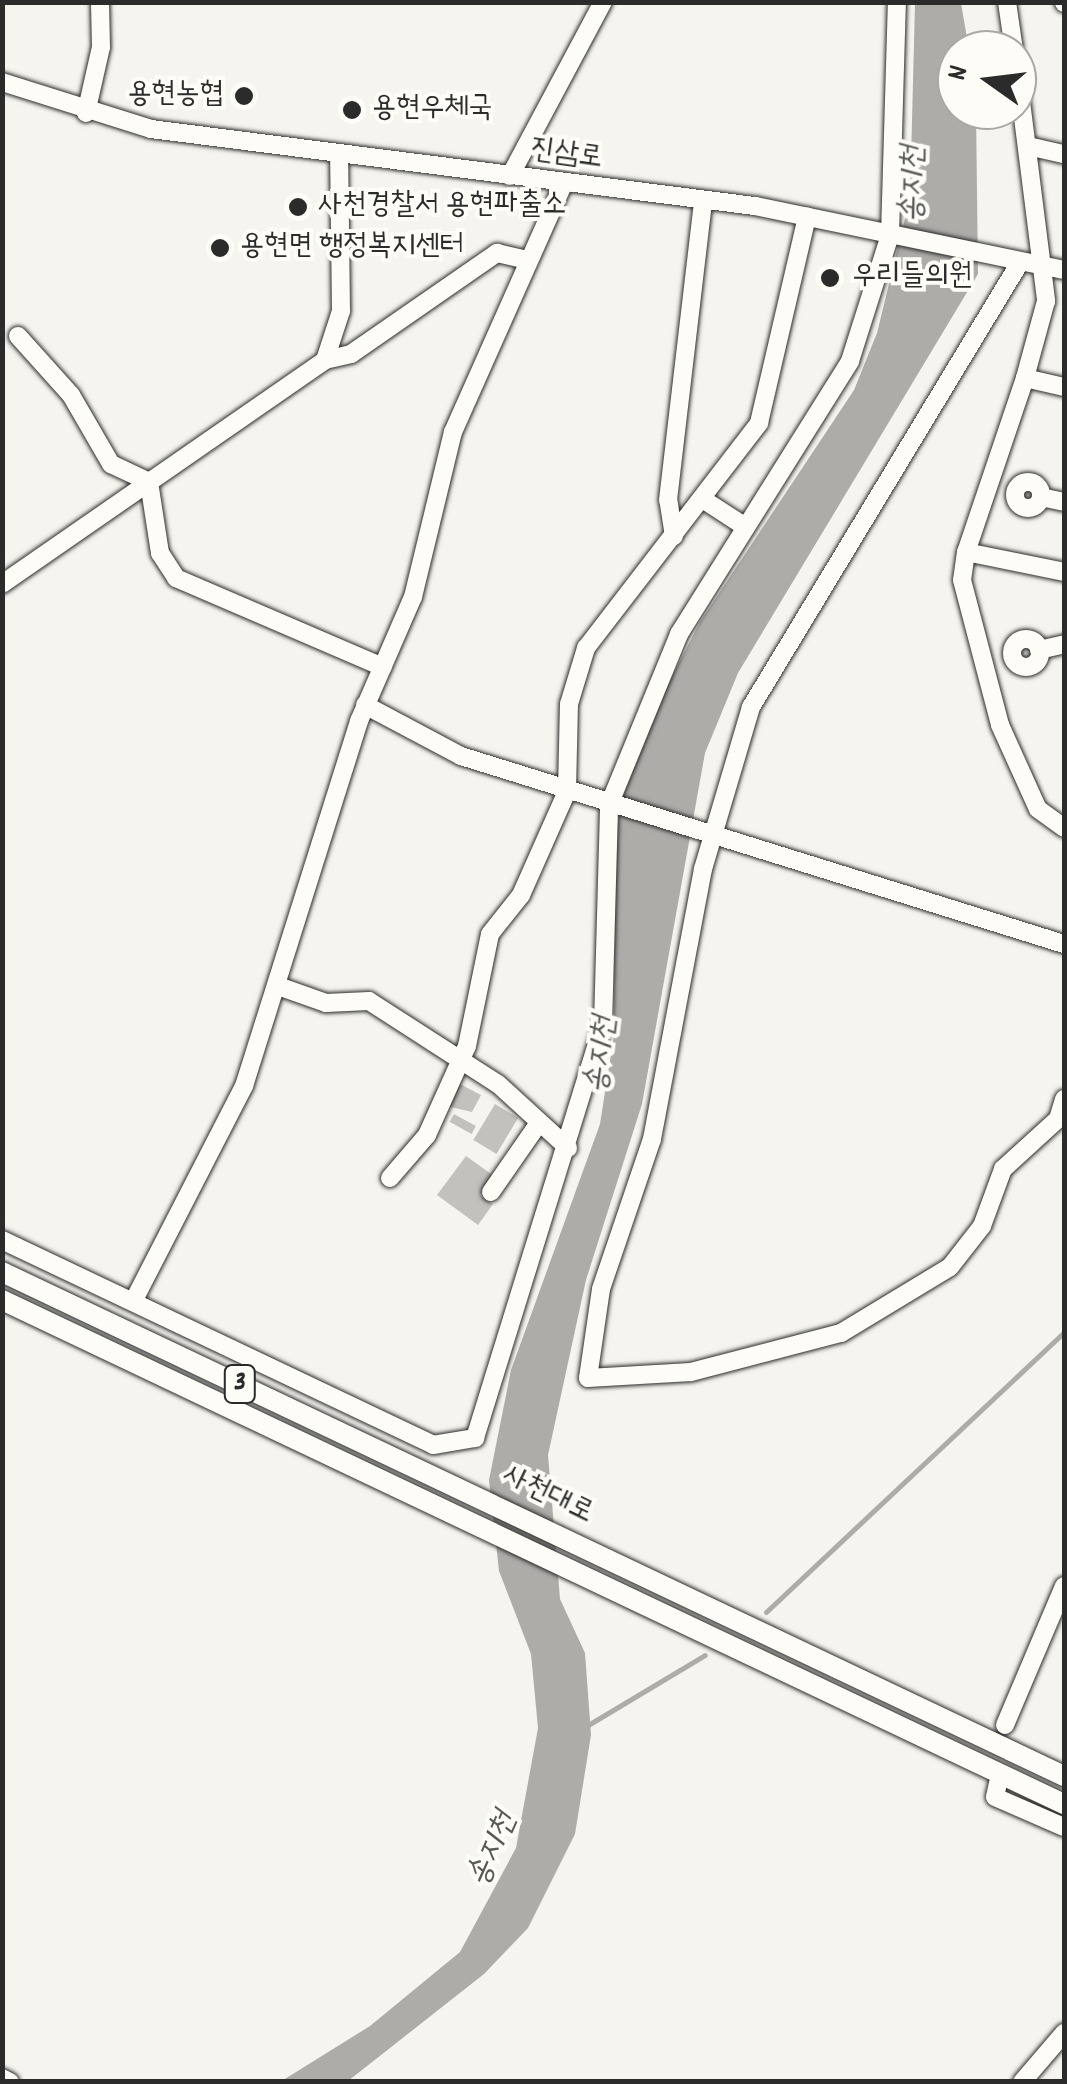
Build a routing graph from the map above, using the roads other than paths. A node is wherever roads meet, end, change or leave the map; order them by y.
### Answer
1 (100, 2) edge
2 (603, 2) edge
3 (897, 2) edge
4 (1007, 2) edge
5 (1011, 30) edge
6 (2, 82) edge
7 (86, 113) junction
8 (1026, 130) edge
9 (1028, 146) junction
10 (338, 154) junction
11 (1064, 154) edge
12 (510, 176) junction
13 (562, 187) junction
14 (702, 202) junction
15 (808, 218) junction
16 (892, 235) junction
17 (527, 260) junction
18 (1010, 261) junction
19 (1040, 265) junction
20 (1064, 270) edge
21 (18, 336) dead end
22 (325, 360) junction
23 (1025, 378) junction
24 (1064, 387) edge
25 (150, 482) junction
26 (1041, 497) dead end
27 (704, 500) junction
28 (1064, 502) edge
29 (744, 526) junction
30 (674, 536) junction
31 (966, 552) junction
32 (1064, 572) edge
33 (2, 584) edge
34 (1064, 644) edge
35 (1039, 650) dead end
36 (383, 667) junction
37 (365, 704) junction
38 (567, 791) junction
39 (613, 807) junction
40 (1064, 828) edge
41 (705, 835) junction
42 (1064, 944) edge
43 (278, 986) junction
44 (460, 1059) junction
45 (1064, 1099) edge
46 (538, 1124) junction
47 (568, 1148) junction
48 (390, 1178) dead end
49 (491, 1192) dead end
50 (2, 1240) edge
51 (2, 1272) edge
52 (2, 1300) edge
53 (134, 1300) junction
54 (1064, 1586) edge
55 (1004, 1725) dead end
56 (1064, 1776) edge
57 (998, 1783) dead end
58 (1064, 1804) edge
59 (1064, 1828) edge
60 (1064, 2033) edge
61 (2, 2078) edge
62 (10, 2082) edge
63 (1022, 2082) edge

1 - 7 street
2 - 12 street
3 - 16 street
4 - 5 street
6 - 7 street, 진삼로
7 - 10 street, 진삼로
8 - 9 street
9 - 11 street
9 - 19 street
10 - 12 street, 진삼로
10 - 22 street
12 - 13 street, 진삼로
13 - 14 street, 진삼로
13 - 17 street
14 - 15 street, 진삼로
14 - 30 street
15 - 16 street, 진삼로
15 - 27 street
16 - 18 street, 진삼로
16 - 29 street
17 - 22 street
17 - 36 street
18 - 19 street, 진삼로
18 - 41 street
19 - 20 street, 진삼로
19 - 23 street
21 - 25 street
22 - 25 street
23 - 24 street
23 - 31 street
25 - 33 street
25 - 36 street
26 - 28 street
27 - 29 street
27 - 30 street
29 - 39 street
30 - 38 street
31 - 32 street
31 - 40 street
34 - 35 street
36 - 37 street
37 - 38 street
37 - 43 street
38 - 39 street
38 - 44 street
39 - 41 street
39 - 47 street
41 - 42 street
41 - 45 street
43 - 44 street
43 - 53 street
44 - 46 street
44 - 48 street
46 - 47 street
46 - 49 street
47 - 53 street
50 - 53 street
51 - 56 main road, 사천대로 / 3
52 - 58 main road, 사천대로 / 3
54 - 55 street
57 - 59 street
60 - 63 street
61 - 62 street

